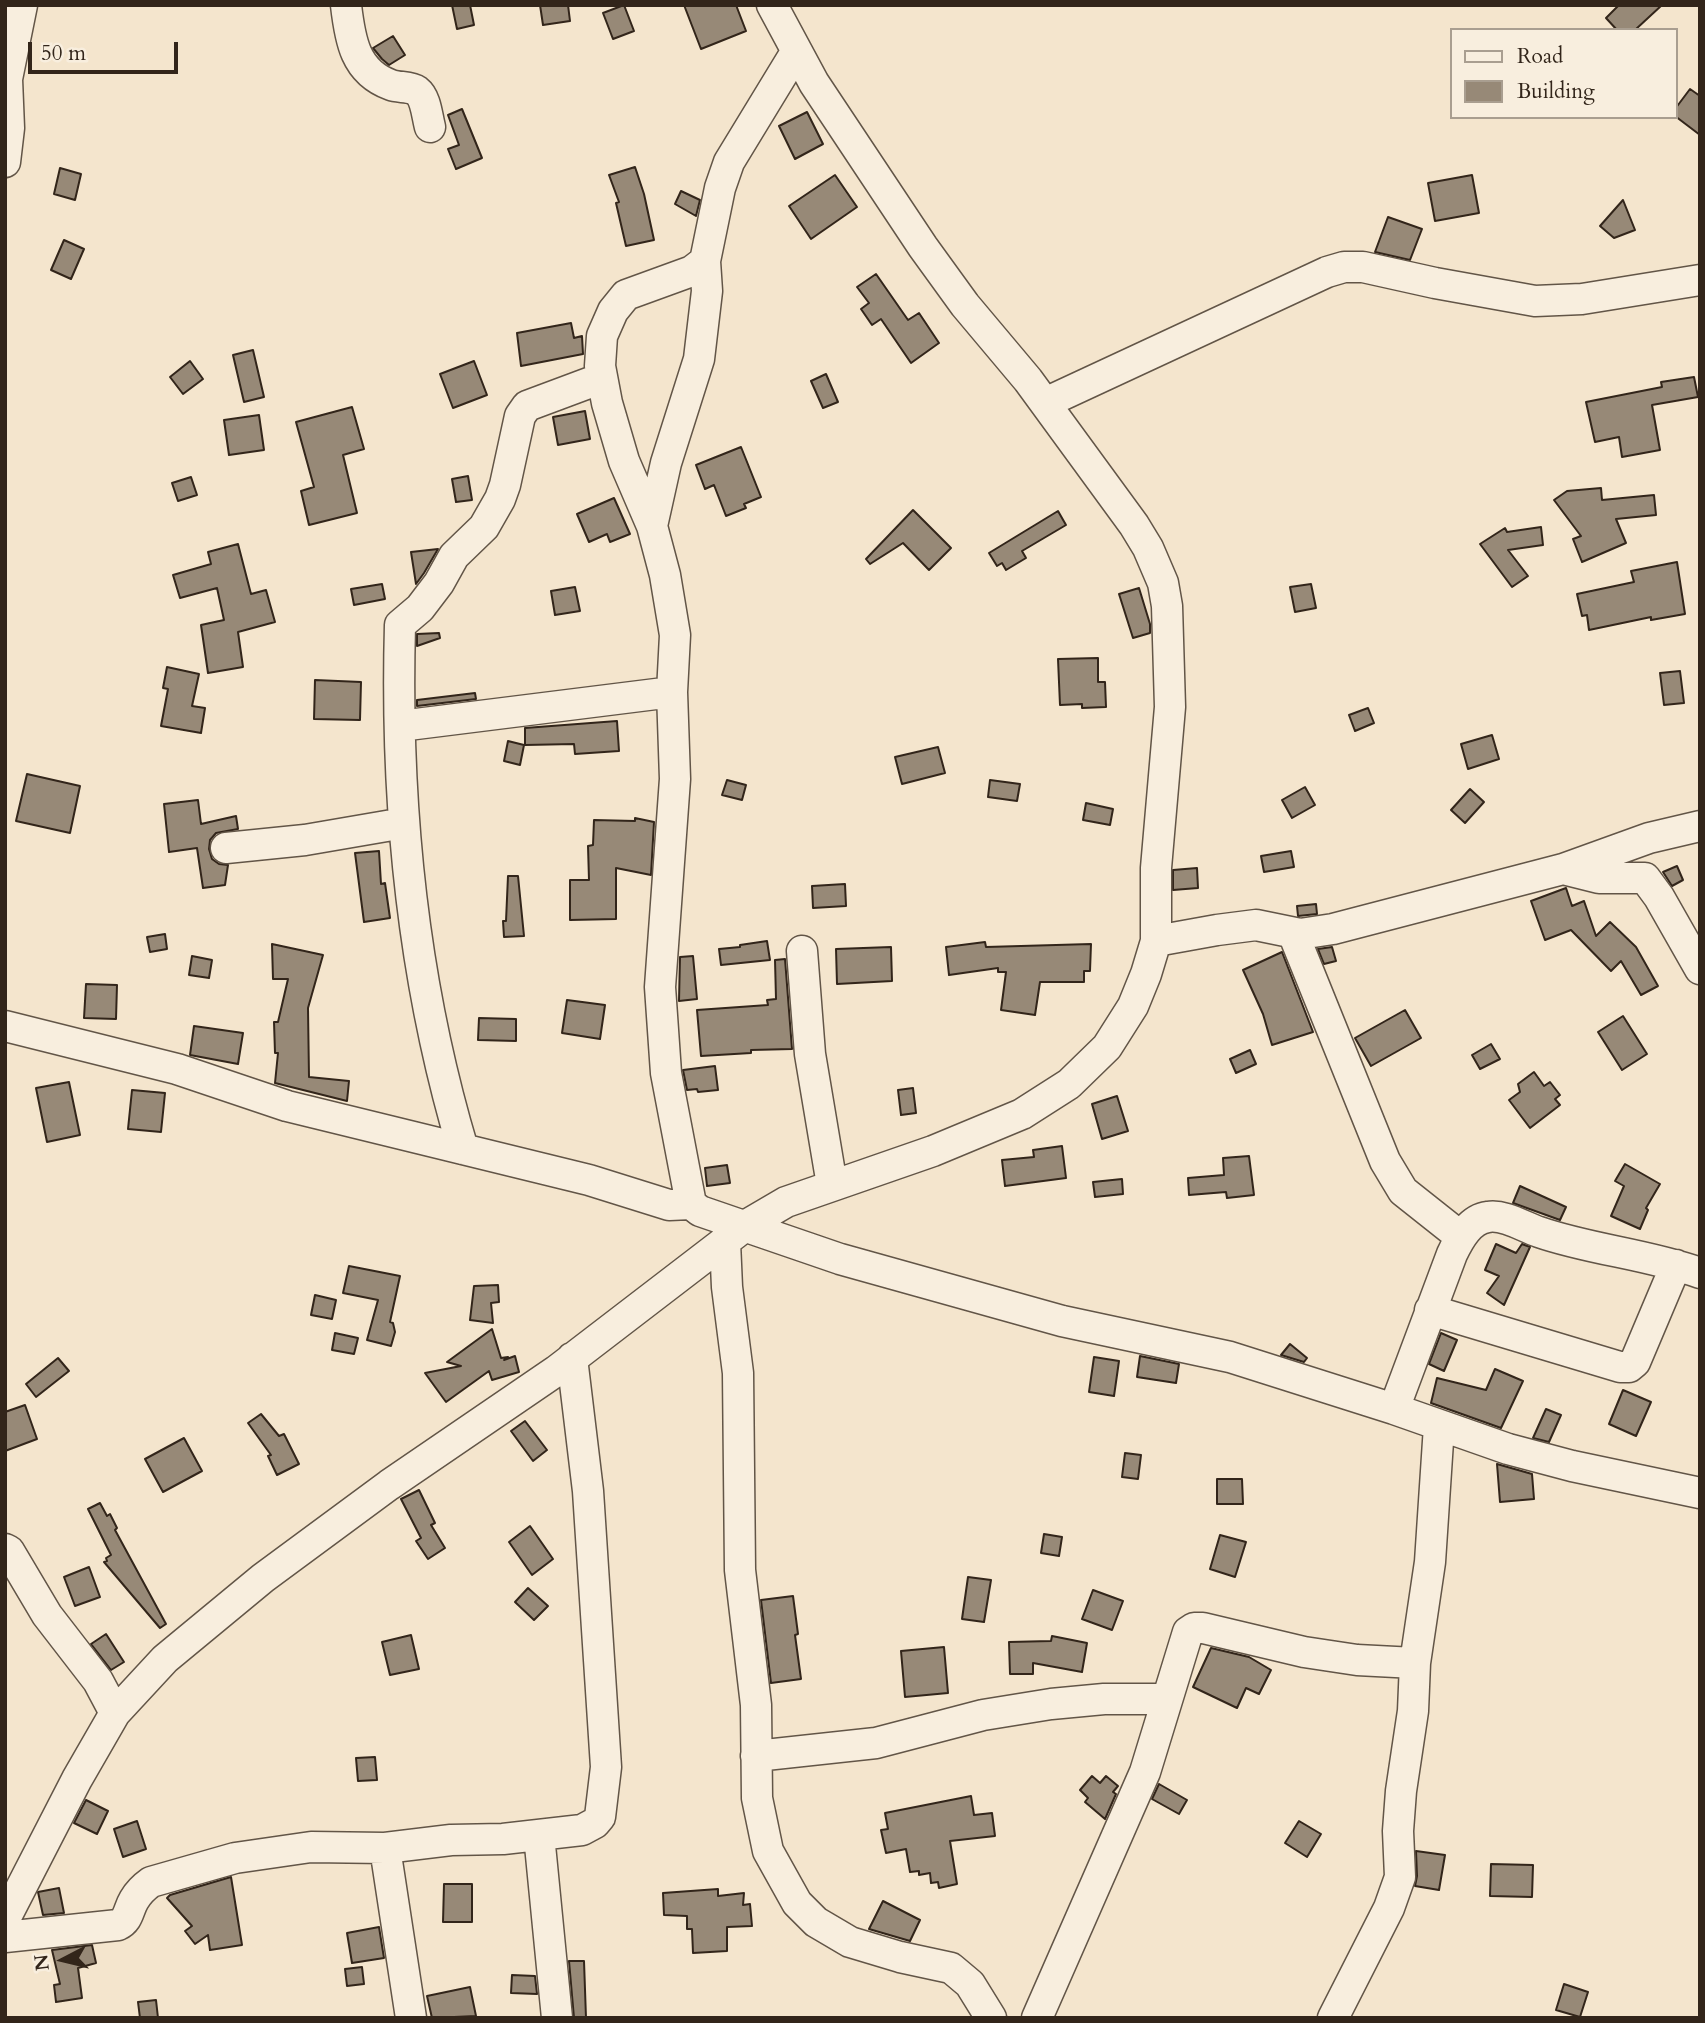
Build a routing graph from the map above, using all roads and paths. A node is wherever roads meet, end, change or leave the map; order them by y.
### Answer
1 (22, 5) edge
2 (346, 5) edge
3 (774, 6) edge
4 (796, 52) junction
5 (430, 127) dead end
6 (6, 154) edge
7 (705, 261) junction
8 (1700, 279) edge
9 (1024, 375) junction
10 (1104, 376) junction
11 (602, 378) junction
12 (1045, 403) junction
13 (652, 526) junction
14 (672, 692) junction
15 (400, 726) junction
16 (404, 823) junction
17 (1700, 826) edge
18 (226, 848) dead end
19 (1563, 869) junction
20 (1293, 933) junction
21 (1156, 941) junction
22 (803, 951) dead end
23 (1700, 969) edge
24 (5, 1026) edge
25 (463, 1149) junction
26 (832, 1185) junction
27 (691, 1204) junction
28 (735, 1234) junction
29 (1461, 1237) junction
30 (1688, 1269) edge
31 (1430, 1310) junction
32 (572, 1358) junction
33 (1394, 1409) junction
34 (1439, 1426) junction
35 (1700, 1493) edge
36 (5, 1549) edge
37 (1415, 1663) junction
38 (1166, 1699) junction
39 (115, 1713) junction
40 (756, 1756) junction
41 (539, 1835) junction
42 (385, 1848) junction
43 (5, 1919) edge
44 (5, 1937) edge
45 (411, 2018) edge
46 (556, 2018) edge
47 (990, 2018) edge
48 (1037, 2018) edge
49 (1334, 2018) edge

1 - 6 street
2 - 5 street
3 - 4 street
4 - 7 street
4 - 9 street
7 - 11 street
7 - 13 street
8 - 10 street
9 - 10 street
9 - 12 street
10 - 12 street
11 - 13 street
11 - 15 street
12 - 21 street
13 - 14 street
14 - 15 street
14 - 27 street
15 - 16 street
16 - 18 street
16 - 25 street
17 - 19 street
19 - 20 street
19 - 23 street
20 - 21 street
20 - 29 street
21 - 26 street
22 - 26 street
24 - 25 street
25 - 27 street
26 - 28 street
27 - 28 street
28 - 32 street
28 - 33 street
28 - 40 street
29 - 30 street
29 - 31 street
30 - 31 street
31 - 33 street
32 - 39 street
32 - 41 street
33 - 34 street
34 - 35 street
34 - 37 street
36 - 39 street
37 - 38 street
37 - 49 street
38 - 40 street
38 - 48 street
39 - 43 street
40 - 47 street
41 - 42 street
41 - 46 street
42 - 44 street
42 - 45 street

